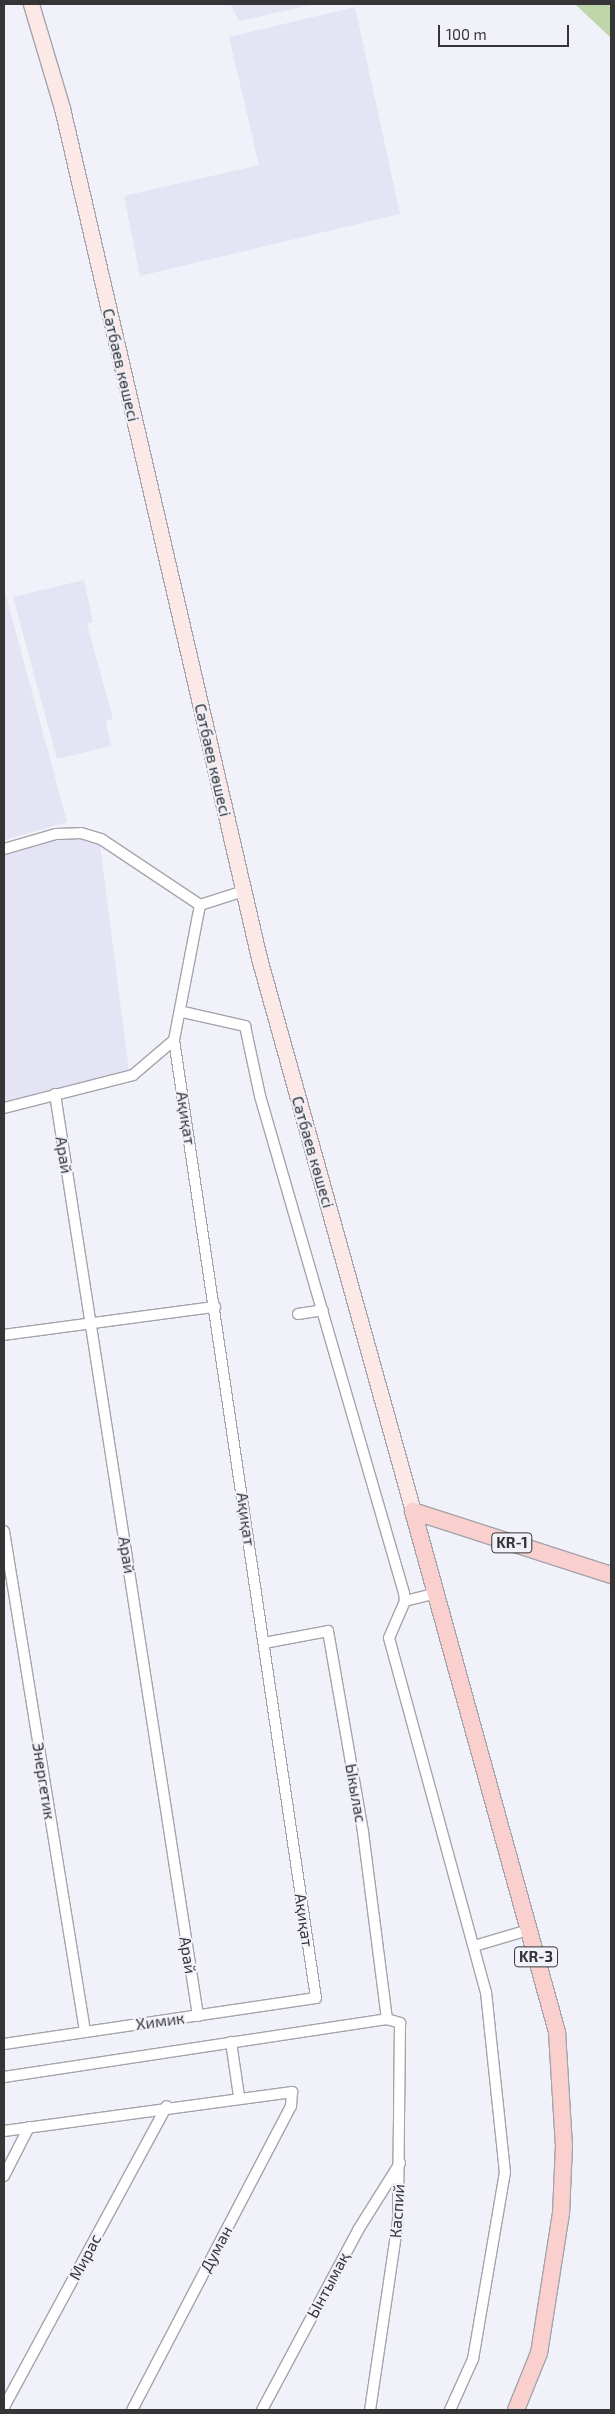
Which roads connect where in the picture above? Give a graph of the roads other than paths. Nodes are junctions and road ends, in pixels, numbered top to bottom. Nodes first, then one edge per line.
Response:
1 (31, 4) edge
2 (4, 849) edge
3 (244, 891) junction
4 (200, 905) junction
5 (183, 1012) junction
6 (174, 1040) junction
7 (55, 1094) junction
8 (4, 1108) edge
9 (216, 1307) junction
10 (323, 1310) junction
11 (298, 1314) dead end
12 (92, 1322) junction
13 (4, 1335) edge
14 (413, 1511) junction
15 (4, 1531) edge
16 (611, 1575) edge
17 (436, 1593) junction
18 (405, 1601) junction
19 (264, 1643) junction
20 (528, 1930) junction
21 (474, 1946) junction
22 (316, 1998) joint
23 (198, 2016) junction
24 (387, 2019) junction
25 (85, 2031) junction
26 (231, 2042) junction
27 (4, 2044) edge
28 (4, 2077) edge
29 (239, 2096) junction
30 (167, 2106) junction
31 (29, 2127) junction
32 (4, 2131) edge
33 (400, 2164) junction
34 (4, 2176) edge
35 (4, 2407) edge
36 (132, 2410) edge
37 (262, 2410) edge
38 (370, 2410) edge
39 (450, 2410) edge
40 (516, 2410) edge

1 - 3 main road, Сәтбаев көшесі / KR-3
2 - 4 street
3 - 4 street
3 - 14 main road, Сәтбаев көшесі / KR-3
4 - 5 street
5 - 6 street
5 - 10 street
6 - 7 street
6 - 9 street, Ақиқат
7 - 8 street
7 - 12 street, Арай
9 - 12 street
9 - 19 street, Ақиқат
10 - 11 street
10 - 18 street
12 - 13 street
12 - 23 street, Арай
14 - 16 main road, KR-1
14 - 17 main road, KR-3
15 - 25 street, Энергетик
17 - 18 street
17 - 20 main road, KR-3
18 - 21 street
19 - 22 street, Ақиқат
19 - 24 street, Ыкылас
20 - 21 street
20 - 40 main road, KR-3
21 - 39 street
22 - 23 street, Химик
23 - 25 street, Химик
24 - 26 street
24 - 33 street, Каспий
25 - 27 street, Химик
26 - 28 street
26 - 29 street
29 - 30 street
29 - 36 street, Думан
30 - 31 street
30 - 35 street, Мирас
31 - 32 street
31 - 34 street
33 - 37 street, Ынтымақ
33 - 38 street, Каспий

